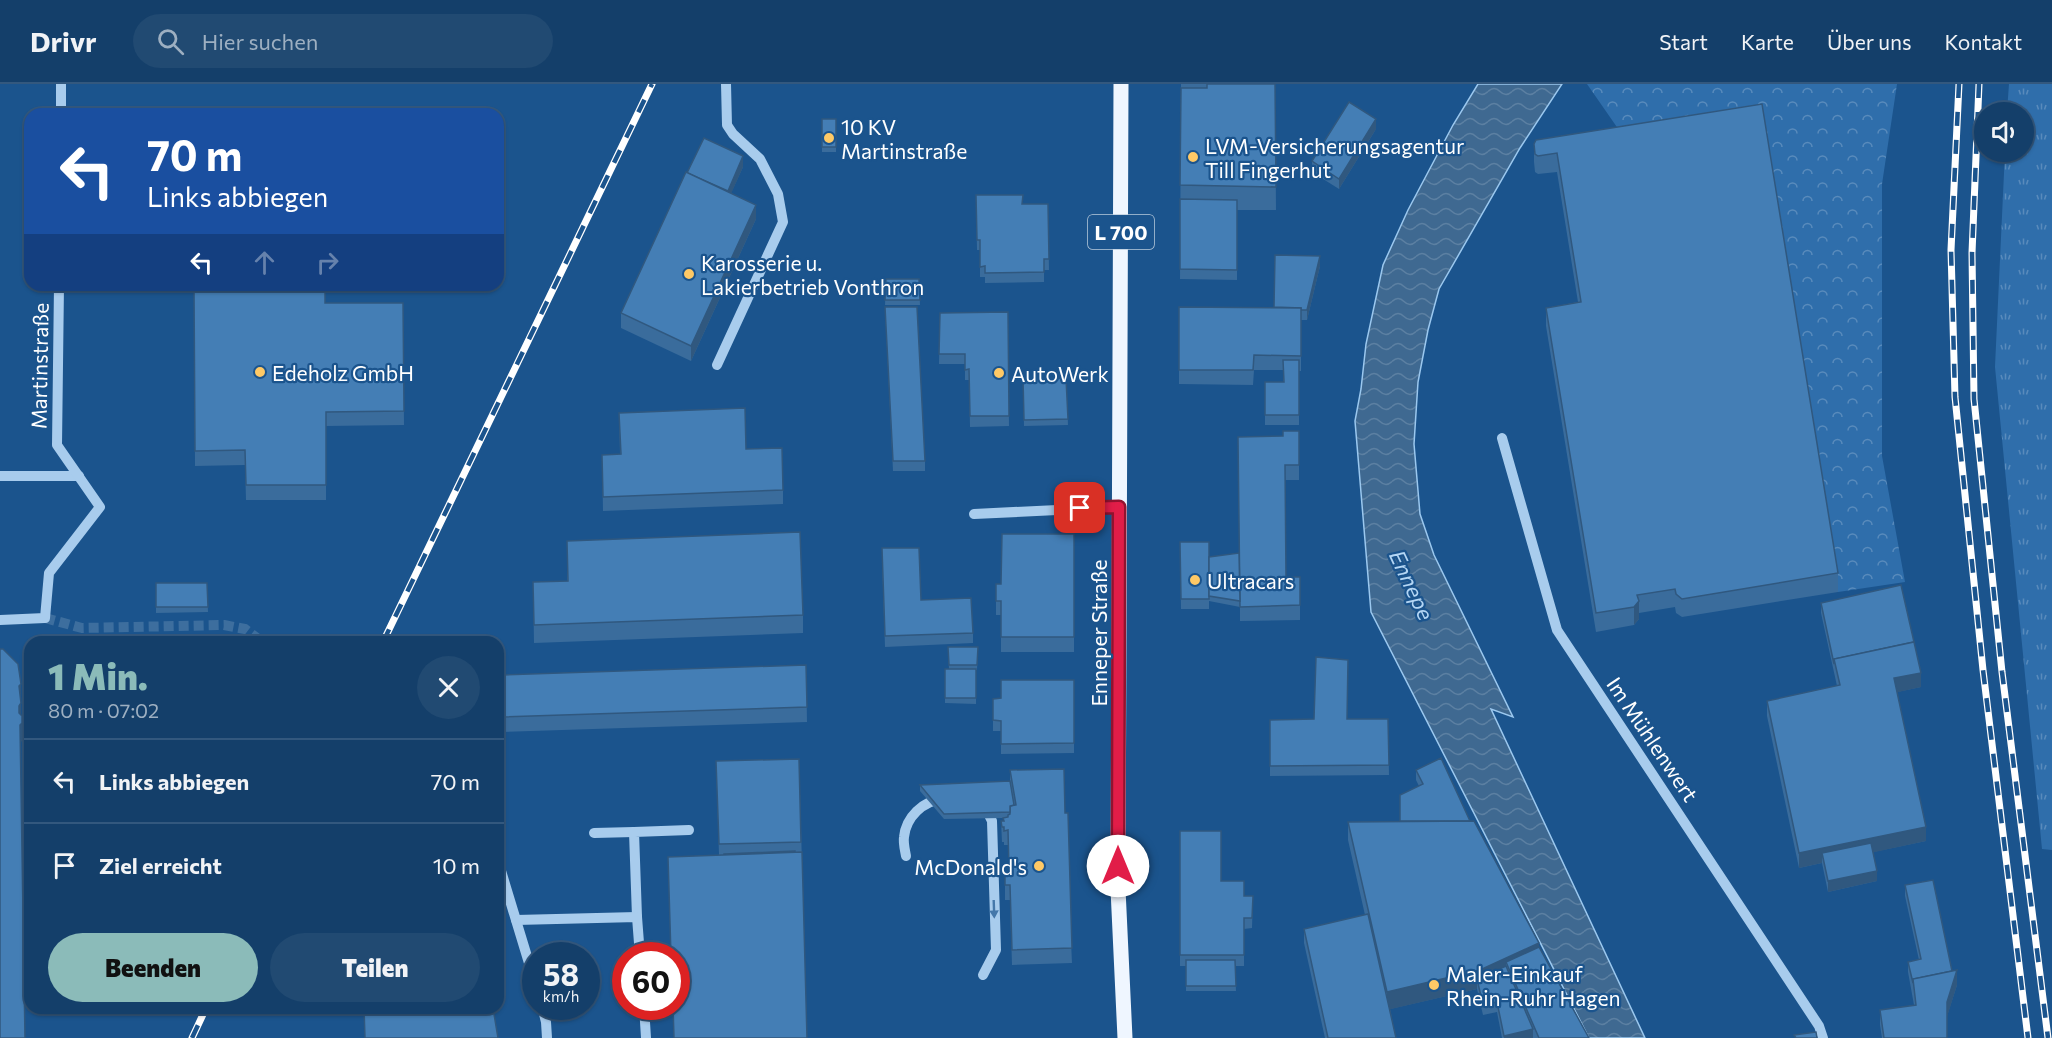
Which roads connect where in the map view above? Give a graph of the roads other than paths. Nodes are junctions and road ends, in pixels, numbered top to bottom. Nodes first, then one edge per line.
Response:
1 (61, 84) edge
2 (726, 84) edge
3 (1121, 84) edge
4 (61, 108) edge
5 (59, 291) edge
6 (717, 365) dead end
7 (1502, 438) dead end
8 (0, 476) edge
9 (79, 476) junction
10 (1119, 507) junction
11 (975, 513) dead end
12 (0, 620) edge
13 (689, 830) dead end
14 (634, 832) junction
15 (594, 833) dead end
16 (906, 856) dead end
17 (504, 881) edge
18 (637, 917) junction
19 (516, 920) junction
20 (523, 942) edge
21 (639, 942) edge
22 (983, 975) dead end
23 (546, 1020) edge
24 (645, 1020) edge
25 (547, 1038) edge
26 (646, 1038) edge
27 (1125, 1038) edge
28 (1823, 1038) edge

1 - 4 street
2 - 6 street
3 - 10 main road, Enneper Straße / L 700
5 - 9 street, Martinstraße
7 - 28 street, Im Mühlenwert
8 - 9 street
9 - 12 street, Martinstraße
10 - 11 street
10 - 27 main road, Enneper Straße / L 700
13 - 14 street
14 - 15 street
14 - 18 street
16 -> 22 street
17 - 19 street
18 - 19 street
18 - 21 street
19 - 20 street
23 - 25 street
24 - 26 street

